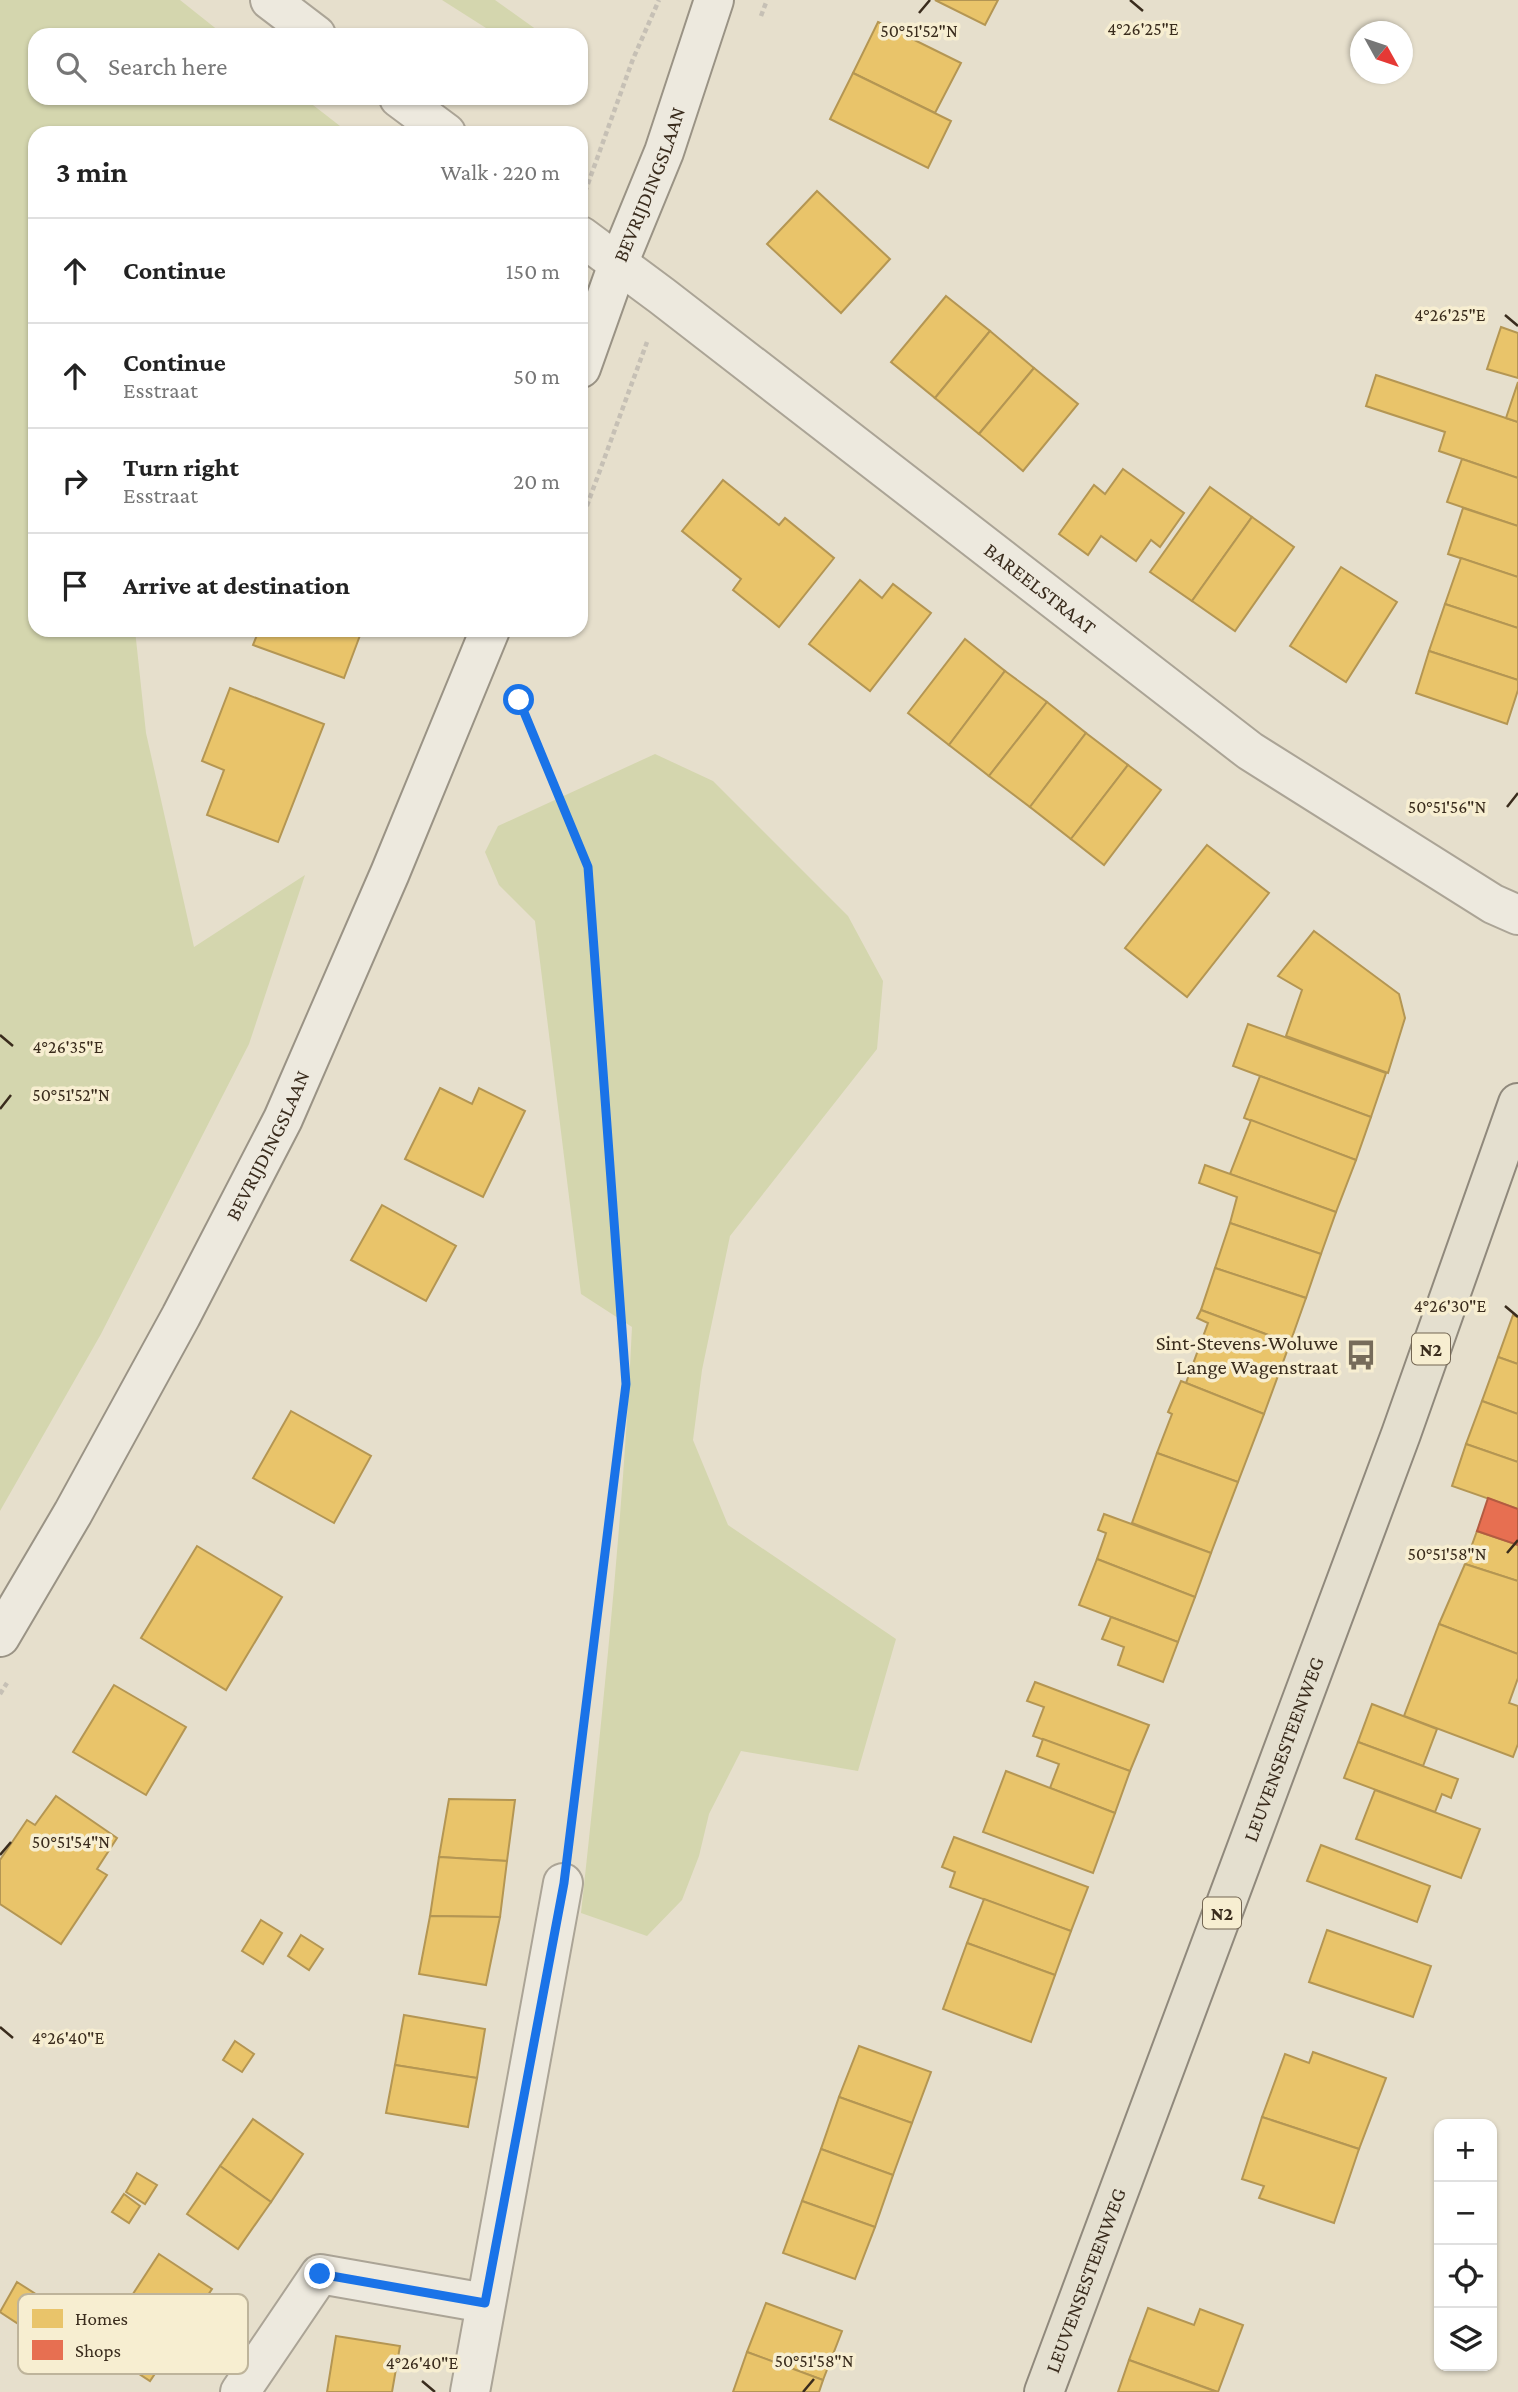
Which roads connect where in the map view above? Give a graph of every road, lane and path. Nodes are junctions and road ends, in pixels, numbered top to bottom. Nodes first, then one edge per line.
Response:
1 (270, 0) edge
2 (659, 0) edge
3 (714, 0) edge
4 (307, 28) edge
5 (409, 105) edge
6 (437, 126) edge
7 (588, 184) edge
8 (588, 241) edge
9 (618, 264) junction
10 (662, 296) junction
11 (588, 348) edge
12 (588, 503) edge
13 (487, 637) edge
14 (515, 690) dead end
15 (1518, 915) edge
16 (1518, 1103) edge
17 (0, 1637) edge
18 (564, 1883) joint
19 (485, 2303) junction
20 (240, 2392) edge
21 (470, 2392) edge
22 (1044, 2392) edge

1 - 4 street
2 - 7 path
3 - 9 street, BEVRIJDINGSLAAN
5 - 6 street
8 - 9 street, BAREELSTRAAT
9 - 10 street, BAREELSTRAAT
9 - 11 street, BEVRIJDINGSLAAN
10 - 12 path
10 - 15 street, BAREELSTRAAT
13 - 17 street, BEVRIJDINGSLAAN
14 - 18 path
16 - 22 main road, LEUVENSESTEENWEG / N2
18 - 19 street
19 - 20 street
19 - 21 street

